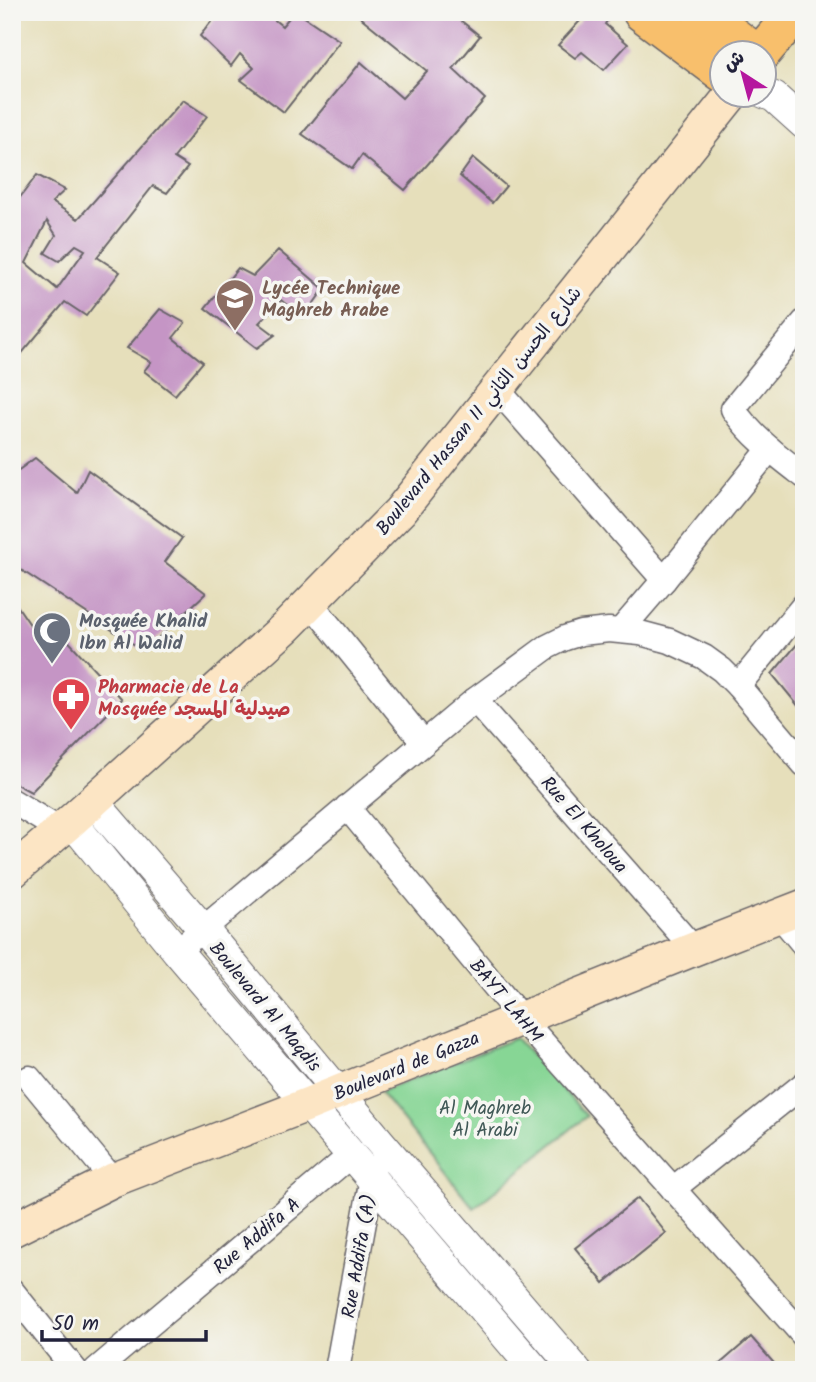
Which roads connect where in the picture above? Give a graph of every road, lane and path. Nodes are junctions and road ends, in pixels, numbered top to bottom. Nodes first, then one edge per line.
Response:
1 (642, 12) edge
2 (701, 12) edge
3 (796, 12) edge
4 (735, 38) edge
5 (774, 38) edge
6 (708, 62) edge
7 (778, 102) edge
8 (721, 108) edge
9 (804, 124) edge
10 (804, 322) edge
11 (497, 389) junction
12 (770, 449) junction
13 (804, 476) edge
14 (664, 580) junction
15 (310, 602) junction
16 (804, 605) edge
17 (621, 630) junction
18 (738, 686) junction
19 (475, 700) junction
20 (424, 743) junction
21 (804, 764) edge
22 (12, 801) edge
23 (347, 807) junction
24 (75, 818) junction
25 (12, 872) edge
26 (792, 911) edge
27 (203, 929) junction
28 (804, 945) edge
29 (694, 948) junction
30 (177, 951) junction
31 (521, 1018) junction
32 (29, 1078) dead end
33 (804, 1084) edge
34 (323, 1098) junction
35 (380, 1142) junction
36 (351, 1155) junction
37 (372, 1179) junction
38 (113, 1180) junction
39 (673, 1189) junction
40 (16, 1222) edge
41 (12, 1291) edge
42 (804, 1336) edge
43 (75, 1370) edge
44 (96, 1370) edge
45 (337, 1370) edge
46 (535, 1370) edge
47 (576, 1370) edge

1 - 6 main road
2 - 4 main road
3 - 5 main road
7 - 9 street
8 - 11 main road, Boulevard Hassan II شارع الحسن الثاني
10 - 12 street
11 - 14 street
11 - 15 main road, Boulevard Hassan II شارع الحسن الثاني
12 - 13 street
12 - 14 street
14 - 17 street
15 - 20 street
15 - 24 main road, Boulevard Hassan II شارع الحسن الثاني
16 - 18 street
17 - 18 street
17 - 19 street
18 - 21 street
19 - 20 street
19 - 29 street, Rue El Kholoua
20 - 23 street
22 - 24 street
23 - 27 street
23 - 31 street, BAYT LAHM
24 - 25 main road, Boulevard Hassan II شارع الحسن الثاني
24 - 27 street, Boulevard Al Maqdis
24 - 30 street, Boulevard Al Maqdis
26 - 28 street
26 - 29 main road, Boulevard de Gazza
27 - 30 street
27 - 34 street, Boulevard Al Maqdis
29 - 31 main road, Boulevard de Gazza
30 - 34 street, Boulevard Al Maqdis
31 - 34 main road, Boulevard de Gazza
31 - 39 street, BAYT LAHM
32 - 38 street
33 - 39 street
34 - 35 street, Boulevard Al Maqdis
34 - 36 street, Boulevard Al Maqdis
34 - 38 main road, Boulevard de Gazza
35 - 37 street, Rue Addifa (A)
35 - 47 street, Boulevard Al Maqdis
36 - 37 street, Boulevard Al Maqdis
36 - 44 street, Rue Addifa A
37 - 45 street, Rue Addifa (A)
37 - 46 street, Boulevard Al Maqdis
38 - 40 main road, Boulevard de Gazza
39 - 42 street, BAYT LAHM
41 - 43 street

